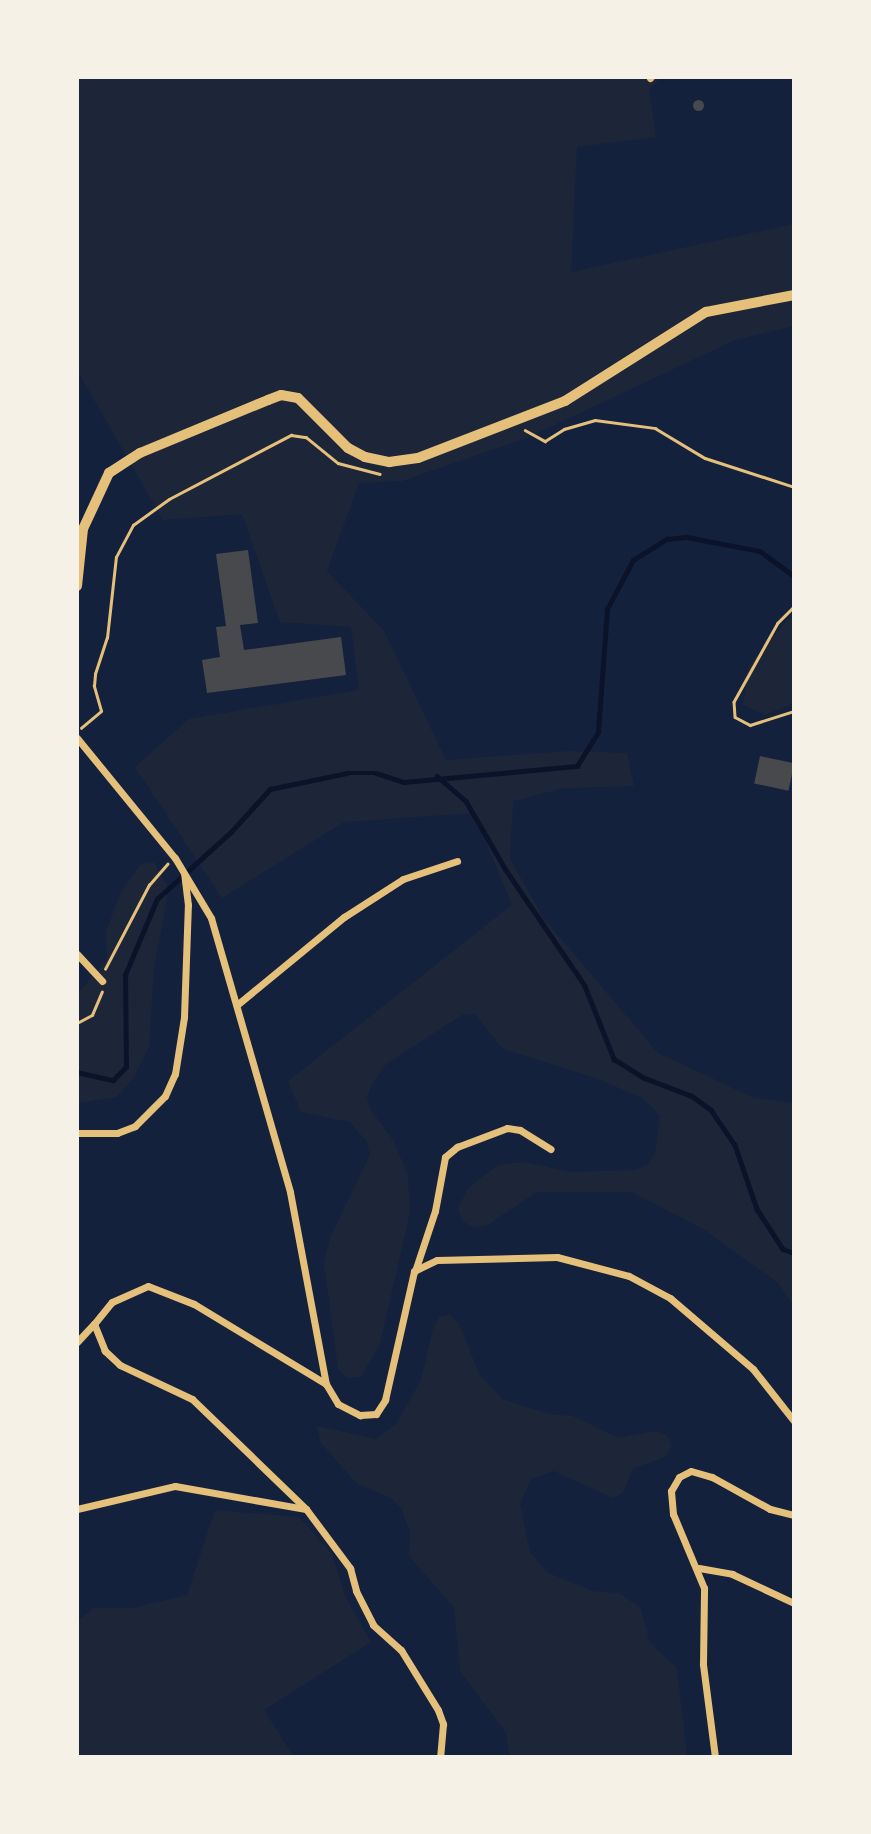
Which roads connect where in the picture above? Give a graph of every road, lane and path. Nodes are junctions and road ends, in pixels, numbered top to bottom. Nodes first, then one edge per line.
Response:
1 (794, 295) edge
2 (520, 421) junction
3 (389, 462) junction
4 (794, 487) edge
5 (77, 586) edge
6 (794, 607) edge
7 (794, 711) edge
8 (77, 731) edge
9 (77, 738) edge
10 (174, 858) junction
11 (457, 861) dead end
12 (183, 871) junction
13 (77, 954) edge
14 (102, 981) junction
15 (238, 1004) junction
16 (77, 1023) edge
17 (77, 1133) edge
18 (551, 1149) dead end
19 (414, 1271) junction
20 (94, 1324) junction
21 (77, 1342) edge
22 (326, 1384) junction
23 (794, 1421) edge
24 (77, 1509) edge
25 (306, 1509) junction
26 (794, 1515) edge
27 (699, 1568) junction
28 (794, 1603) edge
29 (440, 1757) edge
30 (715, 1757) edge

1 - 2 street
2 - 3 street
2 - 4 path
3 - 5 street
3 - 8 path
6 - 7 path
9 - 10 street
10 - 12 street
10 - 14 path
11 - 15 street
12 - 15 street
12 - 17 street
13 - 14 street
14 - 16 path
15 - 22 street
18 - 19 street
19 - 22 street
19 - 23 street
20 - 21 street
20 - 22 street
20 - 25 street
24 - 25 street
25 - 29 street
26 - 27 street
27 - 28 street
27 - 30 street

